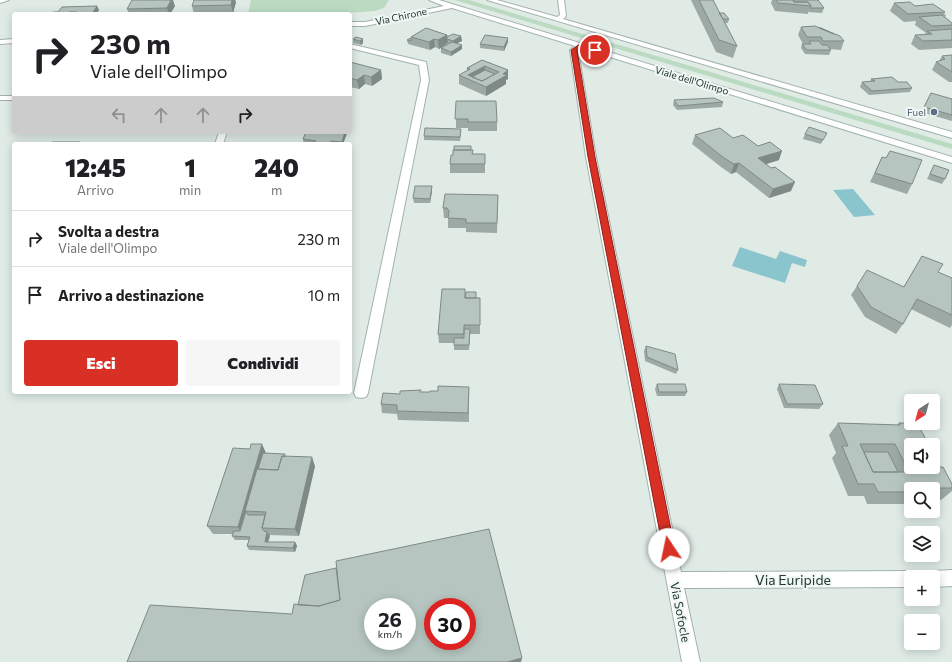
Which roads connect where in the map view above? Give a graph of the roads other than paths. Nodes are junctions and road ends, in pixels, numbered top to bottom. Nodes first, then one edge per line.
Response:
1 (6, 0) edge
2 (432, 0) edge
3 (490, 0) edge
4 (561, 0) edge
5 (0, 1) edge
6 (452, 6) junction
7 (558, 20) junction
8 (352, 24) edge
9 (12, 41) edge
10 (0, 42) edge
11 (352, 46) edge
12 (580, 46) junction
13 (0, 98) edge
14 (12, 98) edge
15 (952, 135) edge
16 (952, 160) edge
17 (361, 393) dead end
18 (952, 578) edge
19 (904, 579) edge
20 (940, 579) edge
21 (675, 580) junction
22 (691, 662) edge

1 - 5 street
2 - 6 street, Viale dell'Olimpo
3 - 7 street, Viale dell'Olimpo
4 - 7 street
6 - 8 street, Via Chirone
6 - 12 street, Viale dell'Olimpo
7 - 15 street, Viale dell'Olimpo
9 - 10 street
11 - 17 street
12 - 16 street, Viale dell'Olimpo
12 - 21 street, Via Sofocle
13 - 14 street
18 - 20 street
19 - 21 street, Via Euripide
21 - 22 street, Via Sofocle

